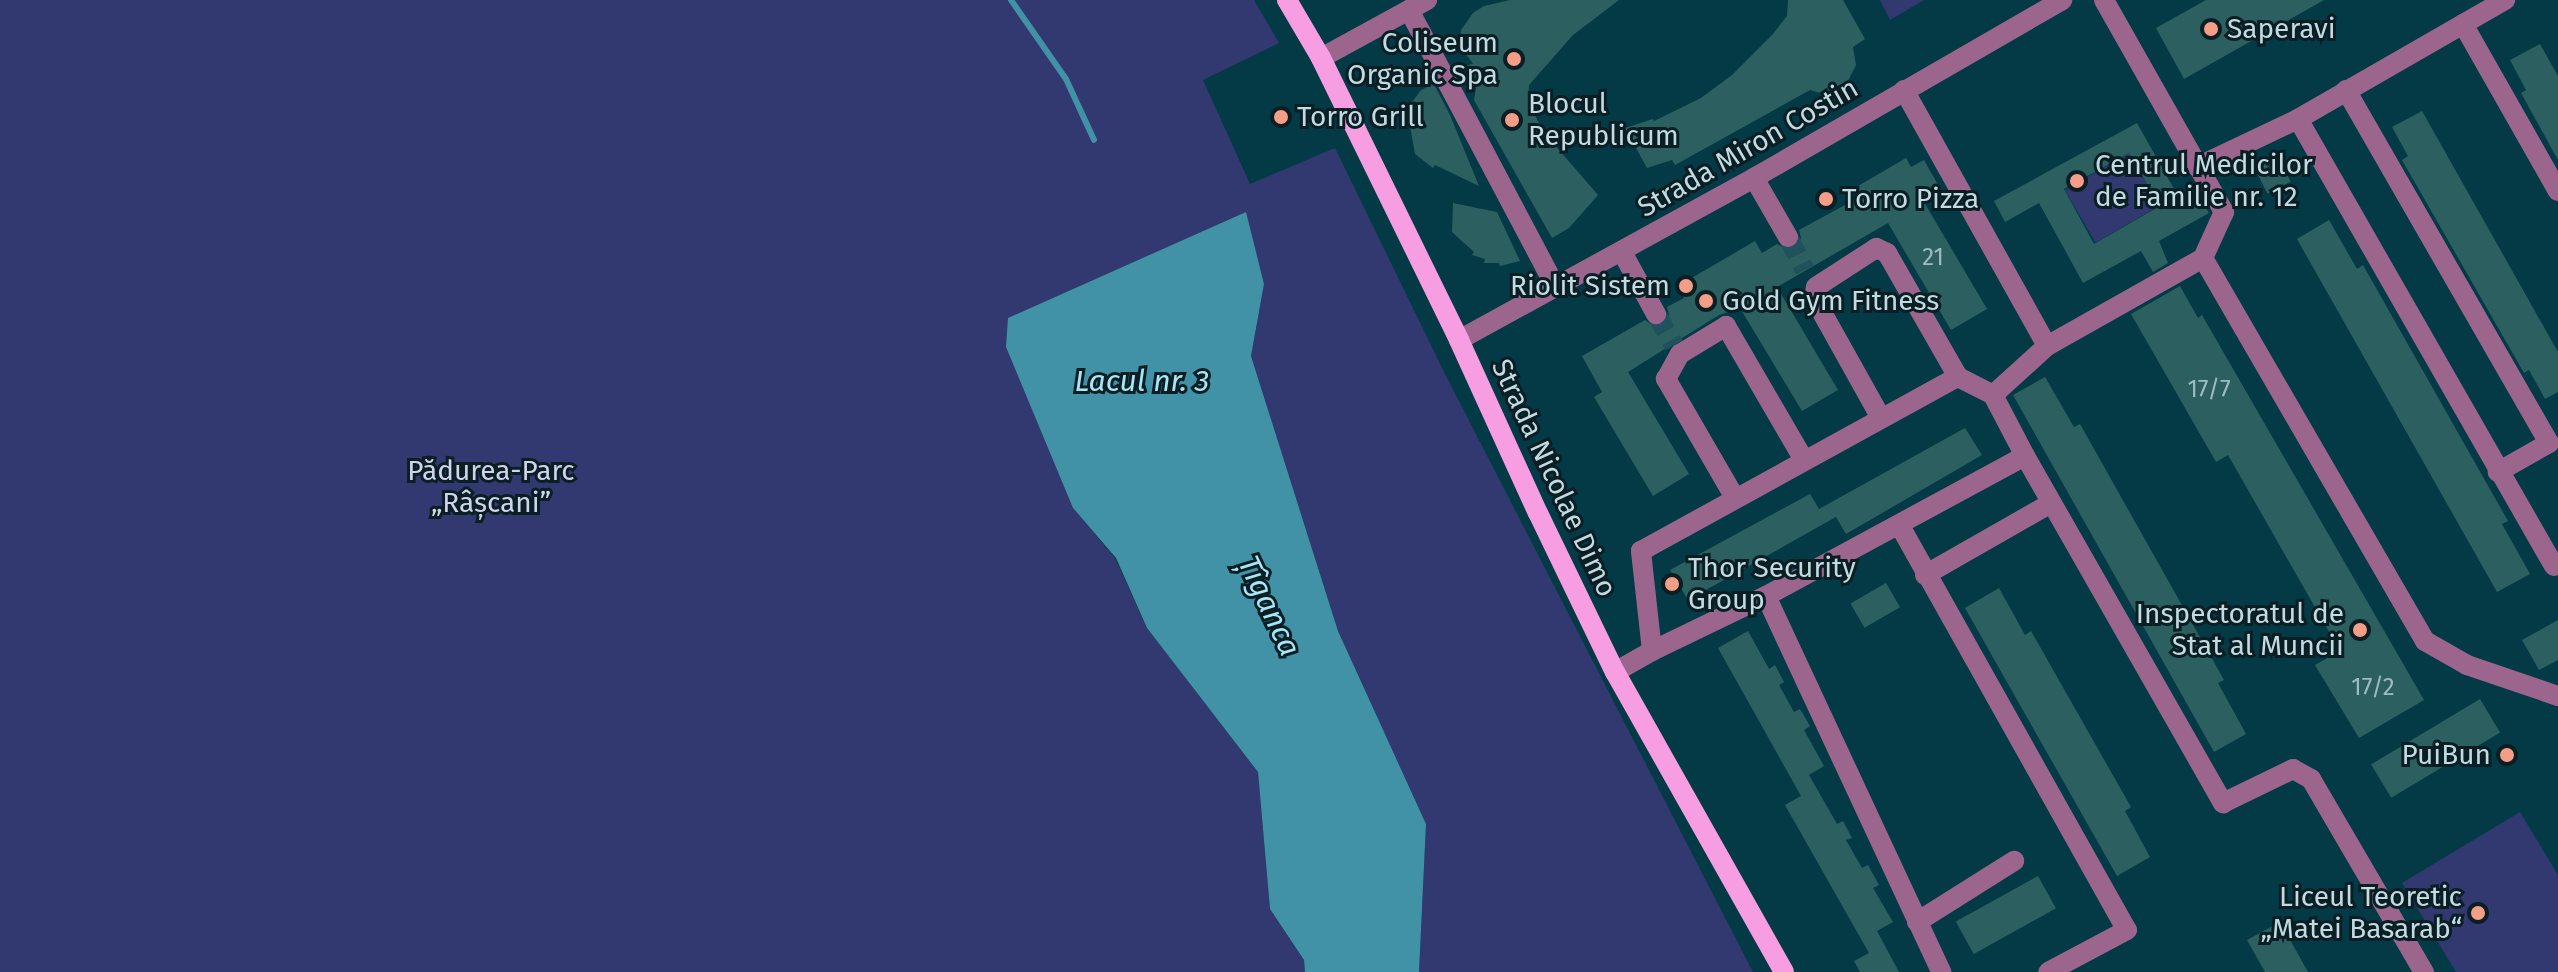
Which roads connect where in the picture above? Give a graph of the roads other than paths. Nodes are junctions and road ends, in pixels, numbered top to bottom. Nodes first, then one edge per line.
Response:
1 (1287, 0) edge
2 (2062, 0) edge
3 (2104, 0) edge
4 (2505, 0) edge
5 (1418, 5) edge
6 (2463, 24) junction
7 (1321, 58) junction
8 (1904, 90) junction
9 (2346, 90) junction
10 (2298, 119) junction
11 (2197, 167) junction
12 (1754, 178) junction
13 (2558, 191) edge
14 (1788, 237) tunnel mouth
15 (1622, 252) junction
16 (2203, 258) junction
17 (1556, 288) junction
18 (1656, 314) tunnel mouth
19 (1459, 340) junction
20 (2047, 346) junction
21 (1958, 377) junction
22 (1993, 395) junction
23 (1881, 418) junction
24 (2554, 438) edge
25 (2025, 456) junction
26 (1804, 460) junction
27 (2498, 472) junction
28 (1735, 498) junction
29 (2051, 503) junction
30 (1900, 526) junction
31 (2554, 566) dead end
32 (1925, 575) junction
33 (1766, 596) junction
34 (1652, 651) junction
35 (1615, 672) junction
36 (2558, 696) edge
37 (2014, 861) dead end
38 (1917, 922) junction
39 (1784, 972) edge
40 (1941, 972) edge
41 (2048, 972) edge
42 (2424, 972) edge

1 - 7 main road, Strada Nicolae Dimo
2 - 8 street, Strada Miron Costin
3 - 11 street
4 - 6 street
5 - 7 street
5 - 17 street
6 - 9 street
6 - 13 street
7 - 19 main road, Strada Nicolae Dimo
8 - 12 street, Strada Miron Costin
8 - 20 street
9 - 10 street
9 - 24 street
10 - 11 street
10 - 27 street
11 - 16 street
12 - 14 street
12 - 15 street, Strada Miron Costin
15 - 17 street, Strada Miron Costin
15 - 18 street
16 - 20 street
16 - 36 street
17 - 19 street, Strada Miron Costin
19 - 35 main road, Strada Nicolae Dimo
20 - 22 street
21 - 22 street
21 - 23 street
21 - 23 street
22 - 25 street
23 - 26 street
24 - 27 street
25 - 29 street
25 - 30 street
26 - 28 street
26 - 28 street
27 - 31 street
28 - 34 street
29 - 32 street
29 - 42 street
30 - 32 street
30 - 33 street
32 - 41 street
33 - 34 street
33 - 38 street
34 - 35 street
35 - 39 main road, Strada Nicolae Dimo
37 - 38 street
38 - 40 street

